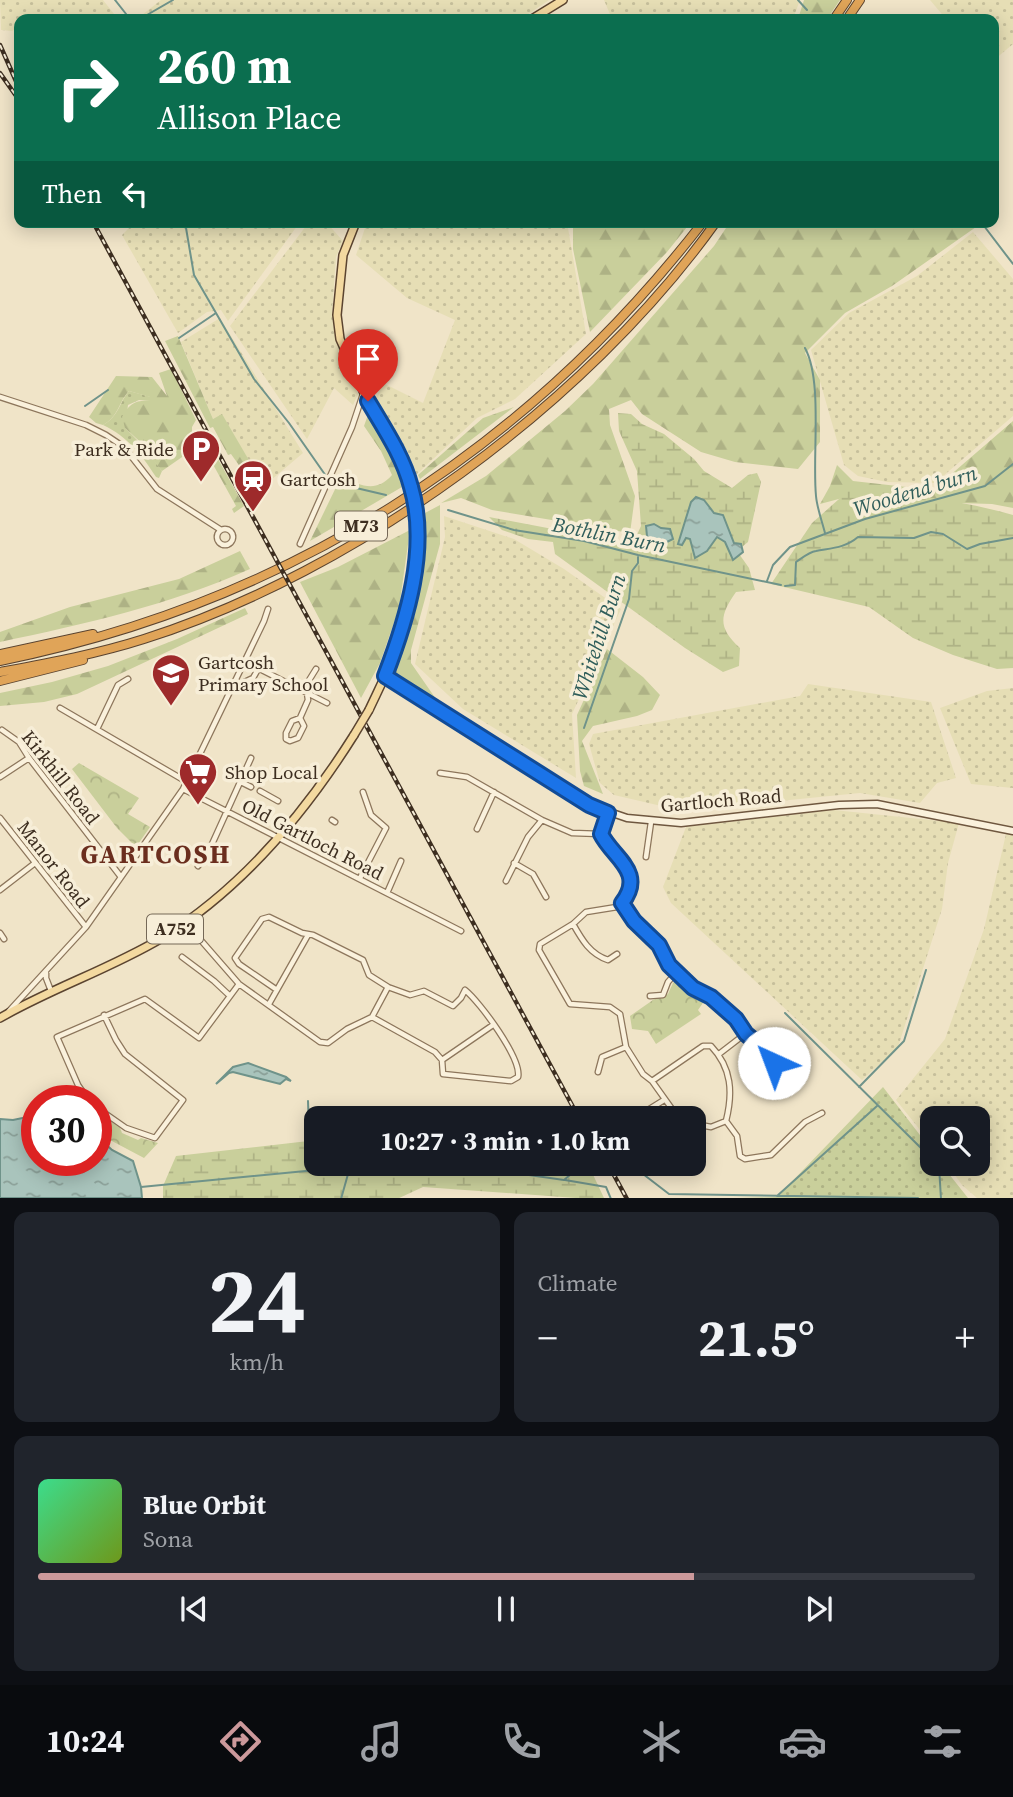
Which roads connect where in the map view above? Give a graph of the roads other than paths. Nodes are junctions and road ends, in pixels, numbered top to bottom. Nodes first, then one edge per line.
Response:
1 (564, 0) edge
2 (540, 14) edge
3 (354, 228) edge
4 (698, 228) edge
5 (711, 228) edge
6 (364, 393) junction
7 (0, 397) edge
8 (221, 530) dead end
9 (300, 544) dead end
10 (268, 609) dead end
11 (169, 615) junction
12 (145, 639) junction
13 (0, 654) edge
14 (0, 661) edge
15 (244, 661) junction
16 (255, 666) junction
17 (316, 668) dead end
18 (0, 672) edge
19 (385, 676) junction
20 (128, 679) dead end
21 (0, 681) edge
22 (231, 688) junction
23 (305, 691) junction
24 (327, 703) dead end
25 (60, 708) dead end
26 (300, 718) junction
27 (2, 730) dead end
28 (97, 730) junction
29 (29, 758) junction
30 (251, 758) dead end
31 (440, 773) dead end
32 (0, 776) edge
33 (187, 782) junction
34 (241, 782) junction
35 (251, 787) dead end
36 (183, 789) junction
37 (260, 791) dead end
38 (363, 792) dead end
39 (494, 792) junction
40 (278, 801) dead end
41 (227, 810) junction
42 (608, 813) junction
43 (0, 818) edge
44 (542, 820) junction
45 (651, 822) junction
46 (477, 829) dead end
47 (1013, 831) edge
48 (601, 834) junction
49 (278, 836) junction
50 (208, 853) junction
51 (646, 858) dead end
52 (216, 860) dead end
53 (401, 861) dead end
54 (35, 863) junction
55 (513, 863) junction
56 (198, 866) dead end
57 (121, 877) junction
58 (360, 878) junction
59 (506, 881) dead end
60 (0, 890) edge
61 (387, 893) junction
62 (545, 897) dead end
63 (622, 903) junction
64 (185, 922) junction
65 (573, 924) junction
66 (86, 927) junction
67 (461, 931) dead end
68 (0, 933) edge
69 (308, 935) junction
70 (4, 939) dead end
71 (617, 954) dead end
72 (181, 957) dead end
73 (46, 972) junction
74 (676, 973) junction
75 (239, 984) junction
76 (388, 988) junction
77 (277, 990) junction
78 (51, 992) junction
79 (230, 996) junction
80 (650, 996) dead end
81 (269, 1004) junction
82 (103, 1015) junction
83 (3, 1017) edge
84 (372, 1017) junction
85 (493, 1025) junction
86 (746, 1034) junction
87 (626, 1047) junction
88 (719, 1054) junction
89 (442, 1060) junction
90 (774, 1063) dead end
91 (598, 1072) dead end
92 (652, 1081) junction
93 (78, 1085) edge
94 (665, 1100) junction
95 (655, 1106) edge
96 (670, 1106) edge
97 (822, 1113) dead end
98 (112, 1118) edge
99 (726, 1121) junction
100 (706, 1126) edge

1 - 2 main road
3 - 6 main road, A752
4 - 11 highway, M73
5 - 12 highway, M73
6 - 9 street
6 - 19 main road, A752, bridge
7 - 8 street
10 - 15 street
11 - 13 highway
11 - 14 highway, M73
12 - 18 highway, M73
12 - 21 highway
15 - 16 street
15 - 22 street
16 - 22 street
16 - 23 street
17 - 23 street
19 - 42 main road, Gartloch Road
19 - 49 main road, A752, bridge
20 - 28 street
22 - 33 street
23 - 24 street
23 - 26 street
25 - 28 street
26 - 26 street
27 - 29 street, Kirkhill Road
28 - 33 street
29 - 32 street
29 - 57 street, Kirkhill Road
30 - 34 street
31 - 39 street
33 - 36 street
34 - 35 street
34 - 41 street
36 - 41 street, Old Gartloch Road
36 - 57 street
37 - 40 street
38 - 58 street
39 - 44 street
39 - 46 street
41 - 49 street, Old Gartloch Road
41 - 50 street, Old Gartloch Road
42 - 45 main road, Gartloch Road
42 - 48 street
43 - 54 street, Manor Road
44 - 48 street
44 - 55 street
45 - 47 main road, Gartloch Road
45 - 51 street
48 - 63 street
49 - 58 street, Old Gartloch Road
49 - 64 main road, A752
50 - 52 street
50 - 56 street, Old Gartloch Road
53 - 61 street, Old Gartloch Road
54 - 60 street
54 - 66 street, Manor Road
55 - 59 street
55 - 62 street
57 - 66 street
58 - 61 street, Old Gartloch Road
61 - 67 street, Old Gartloch Road
63 - 65 street
63 - 74 street
64 - 75 street
64 - 78 main road, A752
65 - 71 street
65 - 87 street
66 - 73 street
68 - 70 street
69 - 76 street
69 - 77 street
69 - 77 street
72 - 79 street
73 - 78 street
73 - 83 street
74 - 80 street
74 - 86 street
75 - 79 street
75 - 81 street
76 - 84 street
76 - 85 street
77 - 81 street
78 - 83 main road, A752
79 - 82 street
81 - 84 street
82 - 93 street
82 - 98 street
84 - 89 street
85 - 89 street
85 - 89 street
86 - 88 street
86 - 90 street
87 - 91 street
87 - 92 street
88 - 92 street
88 - 99 street
92 - 94 street
94 - 95 street
94 - 96 street
97 - 99 street
99 - 100 street

